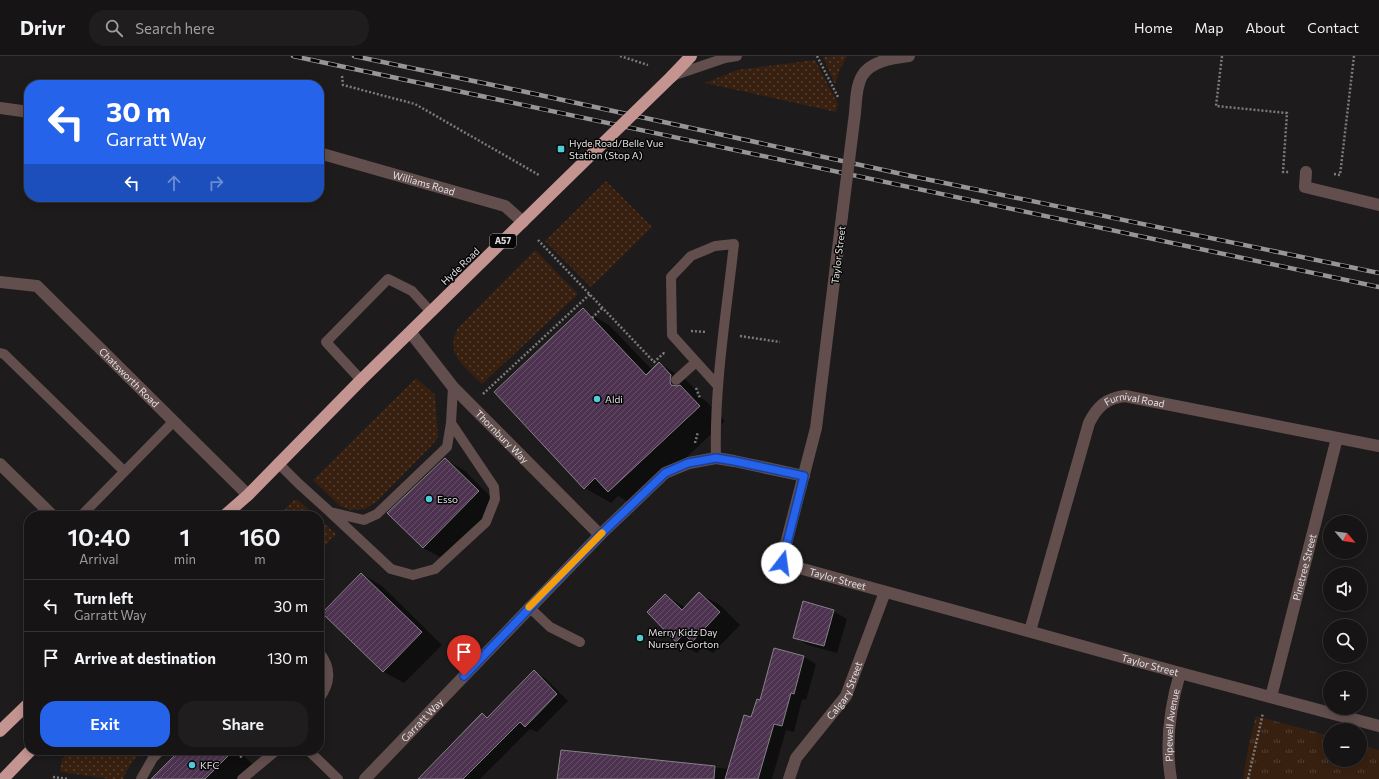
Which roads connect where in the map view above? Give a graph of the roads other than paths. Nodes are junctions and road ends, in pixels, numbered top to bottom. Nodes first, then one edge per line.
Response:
1 (691, 56) edge
2 (737, 56) edge
3 (909, 56) edge
4 (672, 76) junction
5 (0, 108) edge
6 (24, 111) edge
7 (324, 154) edge
8 (1306, 172) road end
9 (1379, 205) edge
10 (523, 222) junction
11 (0, 282) edge
12 (431, 312) junction
13 (410, 333) junction
14 (0, 353) edge
15 (696, 362) junction
16 (361, 380) junction
17 (676, 380) dead end
18 (718, 386) junction
19 (454, 387) junction
20 (173, 422) junction
21 (452, 423) junction
22 (1337, 438) junction
23 (1379, 446) edge
24 (716, 458) junction
25 (278, 463) junction
26 (0, 464) edge
27 (124, 471) junction
28 (804, 476) junction
29 (248, 495) junction
30 (48, 511) edge
31 (86, 511) edge
32 (230, 511) edge
33 (235, 511) edge
34 (330, 512) junction
35 (600, 535) junction
36 (885, 592) junction
37 (530, 607) junction
38 (1030, 631) junction
39 (580, 642) dead end
40 (324, 661) edge
41 (1180, 673) junction
42 (324, 691) edge
43 (1269, 696) junction
44 (24, 708) edge
45 (1379, 726) edge
46 (0, 731) edge
47 (26, 755) edge
48 (156, 755) edge
49 (271, 755) edge
50 (313, 755) edge
51 (3, 779) edge
52 (141, 779) edge
53 (242, 779) edge
54 (338, 779) edge
55 (364, 779) edge
56 (789, 779) edge
57 (1172, 779) edge

1 - 4 highway, Hyde Road / A57
2 - 4 lane
3 - 28 street, Taylor Street, bridge
4 - 10 highway, Hyde Road / A57, bridge
5 - 6 street
7 - 10 street, Williams Road
8 - 9 street
10 - 12 highway, Hyde Road / A57
11 - 20 street, Chatsworth Road
12 - 13 highway, Hyde Road / A57
12 - 16 lane
13 - 16 highway, Hyde Road / A57
13 - 19 street, Thornbury Way
14 - 27 lane
15 - 17 lane
15 - 18 lane
15 - 18 lane
16 - 25 highway, Hyde Road / A57
18 - 24 lane
19 - 21 lane
19 - 35 street, Thornbury Way
20 - 27 lane
20 - 29 street, Chatsworth Road
21 - 34 lane
21 - 34 lane
22 - 23 street, Furnival Road
22 - 38 street, Furnival Road
22 - 43 street, Pinetree Street
24 - 28 street, Garratt Way
24 - 35 street, Garratt Way
25 - 29 highway, Hyde Road / A57
25 - 34 lane
26 - 30 street
27 - 31 lane
28 - 36 street, Taylor Street
29 - 32 highway, Hyde Road / A57
29 - 33 highway, Hyde Road / A57
35 - 37 street, Garratt Way
36 - 38 street, Taylor Street
36 - 56 street, Calgary Street
37 - 39 lane
37 - 55 street, Garratt Way
38 - 41 street, Taylor Street
40 - 42 lane
41 - 43 street, Taylor Street
41 - 57 street, Pipewell Avenue
43 - 45 street, Taylor Street
44 - 46 highway
47 - 51 highway
48 - 52 lane
49 - 53 lane
50 - 54 lane

